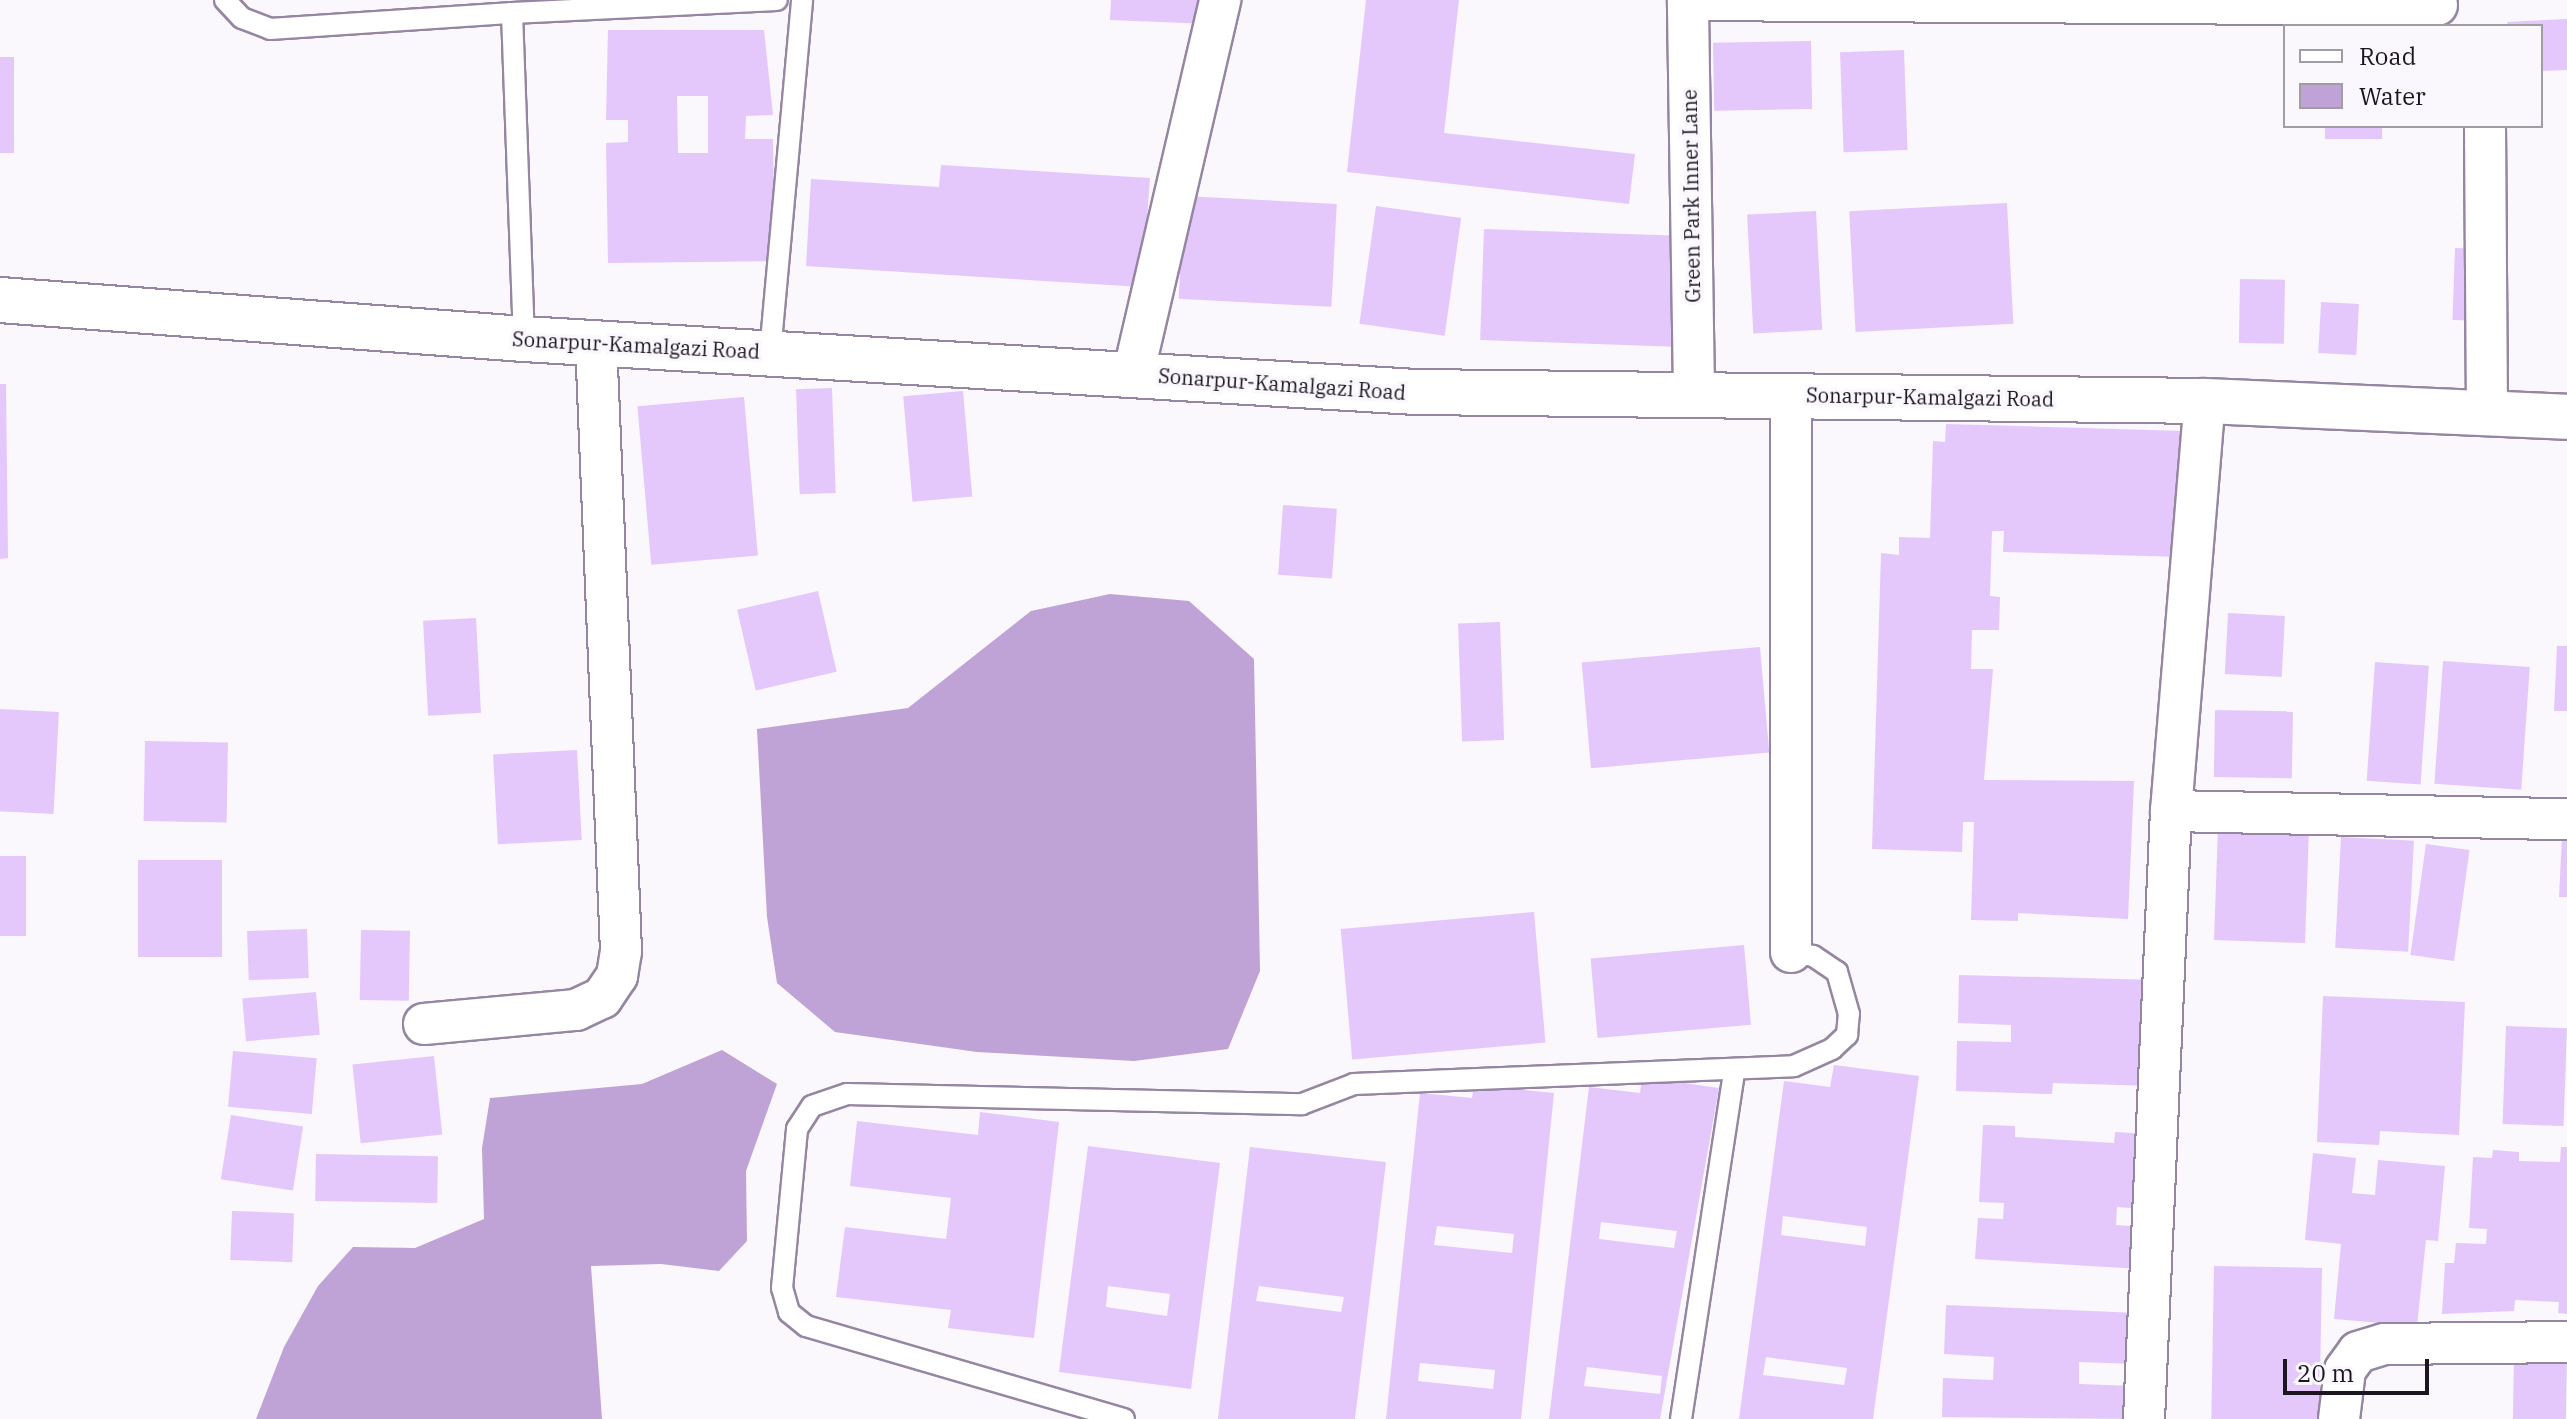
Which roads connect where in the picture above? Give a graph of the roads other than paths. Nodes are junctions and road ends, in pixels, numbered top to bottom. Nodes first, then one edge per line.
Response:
1 (225, 0) edge
2 (777, 0) edge
3 (802, 0) edge
4 (1220, 0) edge
5 (1688, 0) edge
6 (2437, 5) dead end
7 (512, 13) junction
8 (2485, 128) edge
9 (0, 300) edge
10 (524, 339) junction
11 (596, 343) junction
12 (770, 353) junction
13 (1133, 375) junction
14 (1694, 391) junction
15 (1791, 395) junction
16 (2205, 401) junction
17 (2487, 414) junction
18 (2567, 417) edge
19 (2171, 811) junction
20 (2567, 819) edge
21 (1791, 952) joint
22 (424, 1024) dead end
23 (1734, 1071) junction
24 (2567, 1342) edge
25 (1124, 1419) edge
26 (1681, 1419) edge
27 (2144, 1419) edge
28 (2339, 1419) edge

1 - 7 lane
2 - 7 lane
3 - 12 lane
4 - 13 street
5 - 6 street
5 - 14 street, Green Park Inner Lane
7 - 10 lane
8 - 17 street
9 - 10 main road, Sonarpur-Kamalgazi Road
10 - 11 main road, Sonarpur-Kamalgazi Road
11 - 12 main road, Sonarpur-Kamalgazi Road
11 - 22 street
12 - 13 main road, Sonarpur-Kamalgazi Road
13 - 14 main road, Sonarpur-Kamalgazi Road
14 - 15 main road, Sonarpur-Kamalgazi Road
15 - 16 main road, Sonarpur-Kamalgazi Road
15 - 21 street
16 - 17 main road, Sonarpur-Kamalgazi Road
16 - 19 street
17 - 18 main road, Sonarpur-Kamalgazi Road
19 - 20 street
19 - 27 street
21 - 23 lane
23 - 25 lane
23 - 26 lane
24 - 28 street

